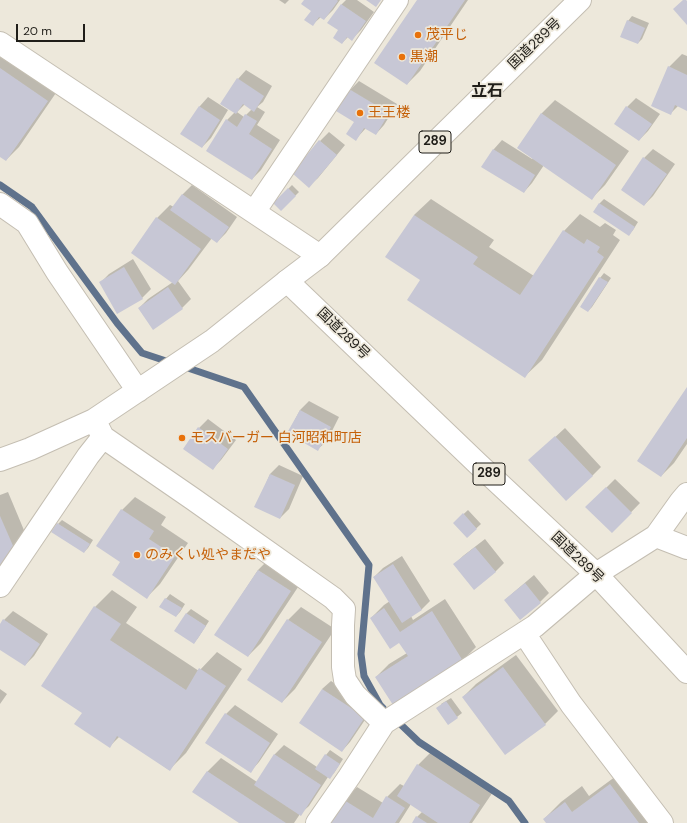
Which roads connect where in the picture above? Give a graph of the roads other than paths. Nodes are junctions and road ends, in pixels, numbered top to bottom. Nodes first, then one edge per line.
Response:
1 (397, 0) edge
2 (580, 0) edge
3 (0, 43) edge
4 (0, 204) edge
5 (254, 212) junction
6 (320, 256) junction
7 (287, 281) junction
8 (138, 391) junction
9 (99, 428) junction
10 (0, 460) edge
11 (687, 494) edge
12 (656, 536) junction
13 (687, 548) edge
14 (596, 574) junction
15 (0, 586) edge
16 (524, 633) junction
17 (687, 672) edge
18 (384, 723) junction
19 (317, 823) edge
20 (662, 823) edge

1 - 5 main road
2 - 6 main road, 国道289号 / 289
3 - 5 main road
4 - 8 main road
5 - 6 main road
6 - 7 main road, 国道289号 / 289
7 - 8 main road
7 - 14 main road, 国道289号 / 289
8 - 9 main road
9 - 10 main road
9 - 15 main road
9 - 18 main road
11 - 12 main road
12 - 13 main road
12 - 14 main road
14 - 16 main road
14 - 17 main road, 国道289号 / 289
16 - 18 main road
16 - 20 main road
18 - 19 main road

